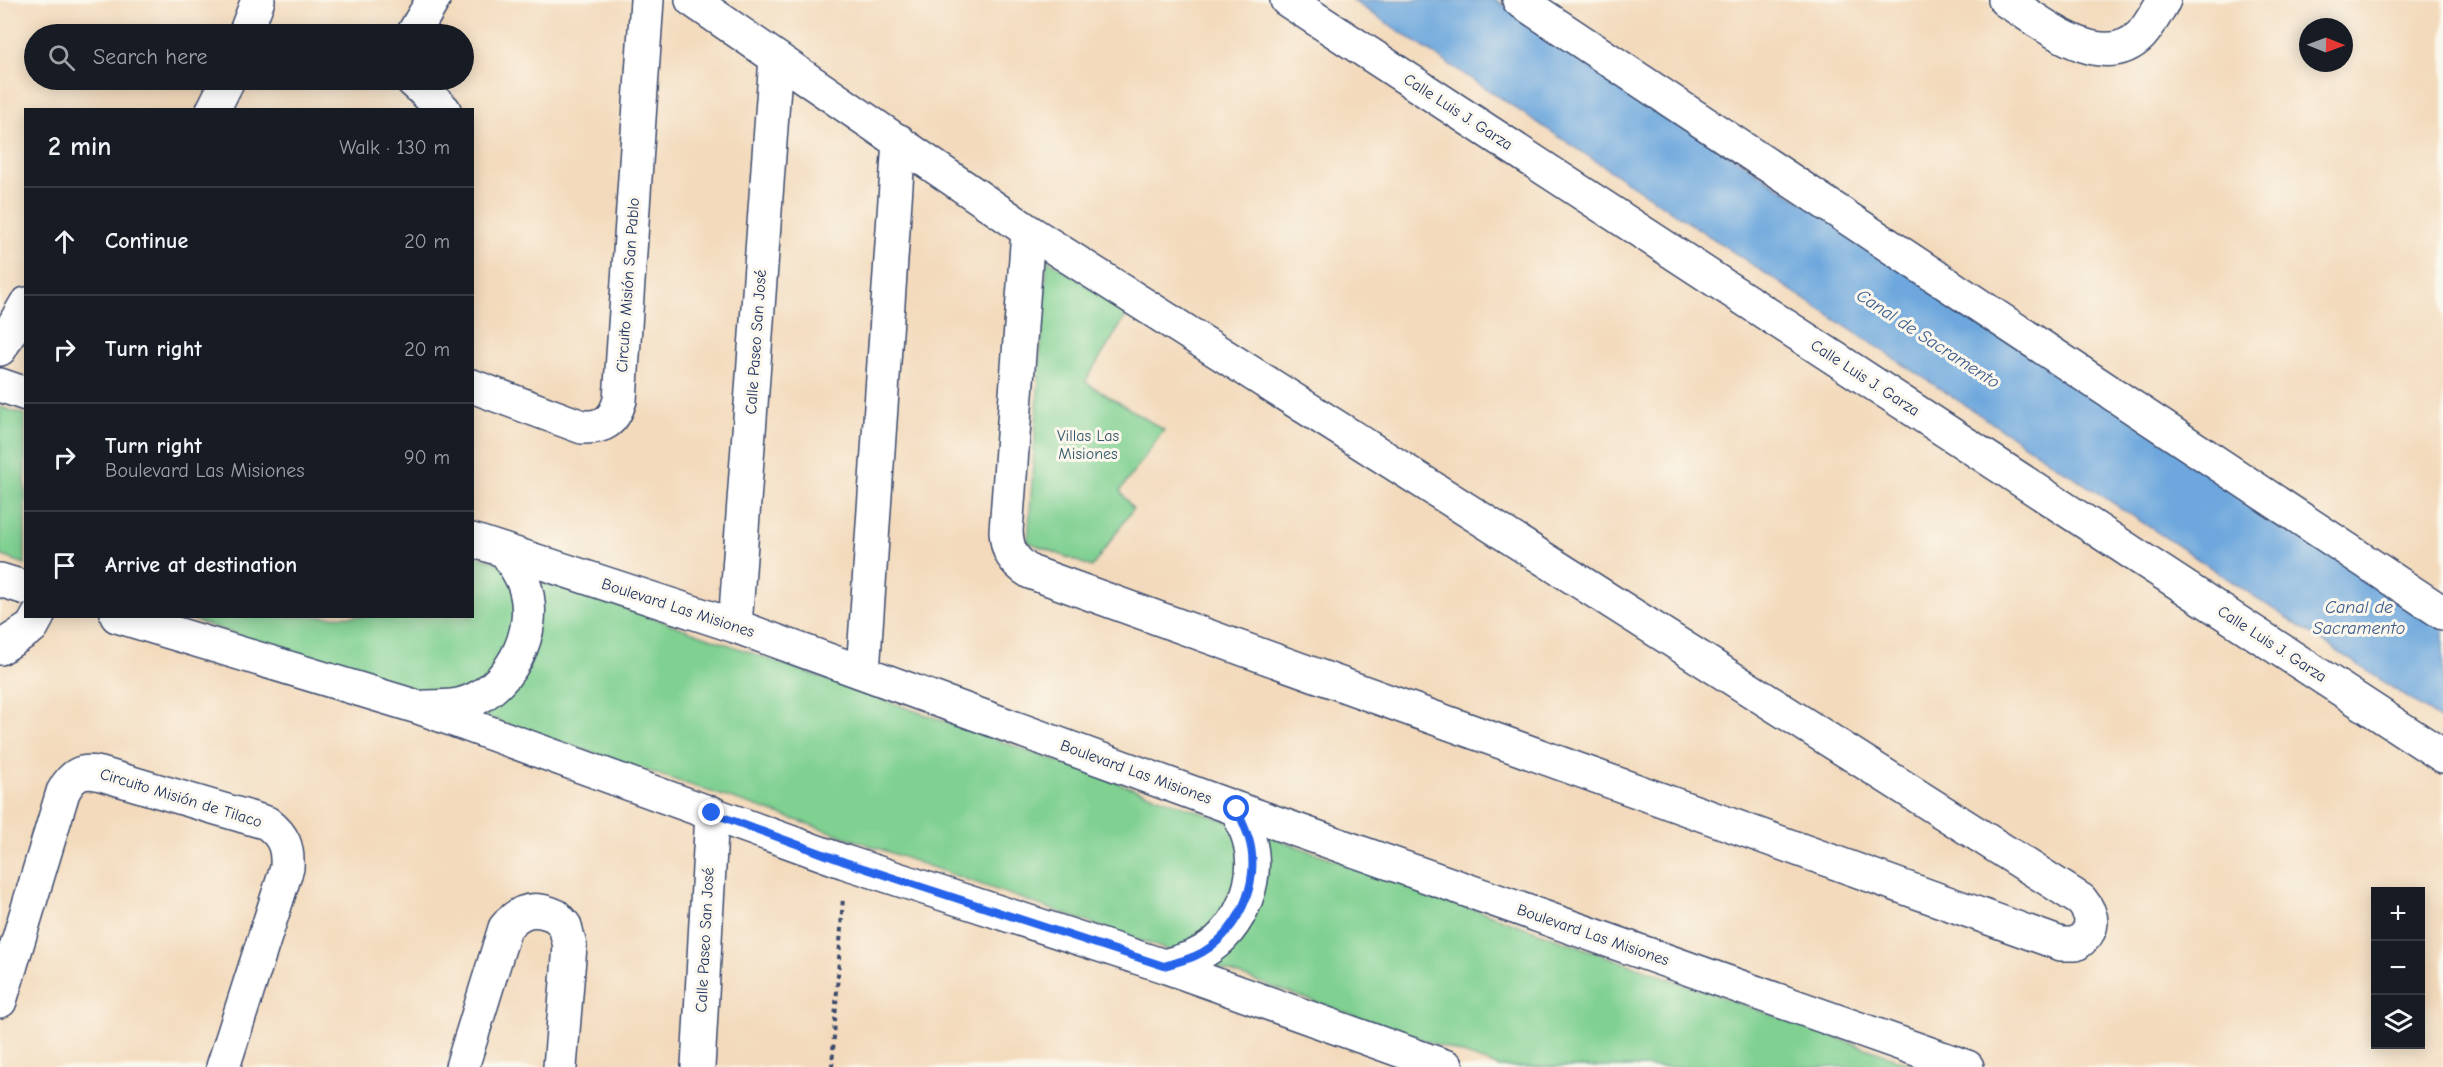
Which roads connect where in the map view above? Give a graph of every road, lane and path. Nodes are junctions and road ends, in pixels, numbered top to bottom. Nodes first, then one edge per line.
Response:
1 (258, 0) edge
2 (433, 0) edge
3 (647, 0) edge
4 (692, 0) edge
5 (1287, 0) edge
6 (1519, 0) edge
7 (2005, 0) edge
8 (2164, 0) edge
9 (249, 24) edge
10 (418, 24) edge
11 (776, 58) junction
12 (223, 90) edge
13 (423, 90) edge
14 (214, 108) edge
15 (442, 108) edge
16 (898, 141) junction
17 (1028, 231) junction
18 (24, 307) edge
19 (0, 349) edge
20 (0, 385) edge
21 (474, 387) edge
22 (24, 393) edge
23 (474, 541) edge
24 (506, 551) junction
25 (0, 580) edge
26 (24, 587) edge
27 (2443, 613) edge
28 (37, 618) edge
29 (124, 618) edge
30 (735, 626) junction
31 (0, 648) edge
32 (863, 672) junction
33 (422, 708) junction
34 (2443, 756) edge
35 (1237, 809) junction
36 (712, 813) junction
37 (845, 862) junction
38 (1164, 966) junction
39 (0, 1001) edge
40 (223, 1067) edge
41 (462, 1067) edge
42 (560, 1067) edge
43 (698, 1067) edge
44 (832, 1067) edge
45 (1447, 1067) edge
46 (1967, 1067) edge

1 - 9 street
2 - 10 street
3 - 21 street, Circuito Misión San Pablo
4 - 11 street
5 - 34 street, Calle Luis J. Garza
6 - 27 street
7 - 8 street
11 - 16 street
11 - 30 street, Calle Paseo San José
12 - 14 street
13 - 15 street
16 - 17 street
16 - 32 street
17 - 17 street
18 - 19 street
20 - 22 street
23 - 24 street, Boulevard Las Misiones
24 - 30 street, Boulevard Las Misiones
24 - 33 street
25 - 26 street
28 - 31 street
29 - 33 street
30 - 32 street, Boulevard Las Misiones
32 - 35 street, Boulevard Las Misiones
33 - 36 street
35 - 38 street
35 - 46 street, Boulevard Las Misiones
36 - 37 street
36 - 43 street, Calle Paseo San José
37 - 38 street
37 - 44 path
38 - 45 street
39 - 40 street, Circuito Misión de Tilaco
41 - 42 street

